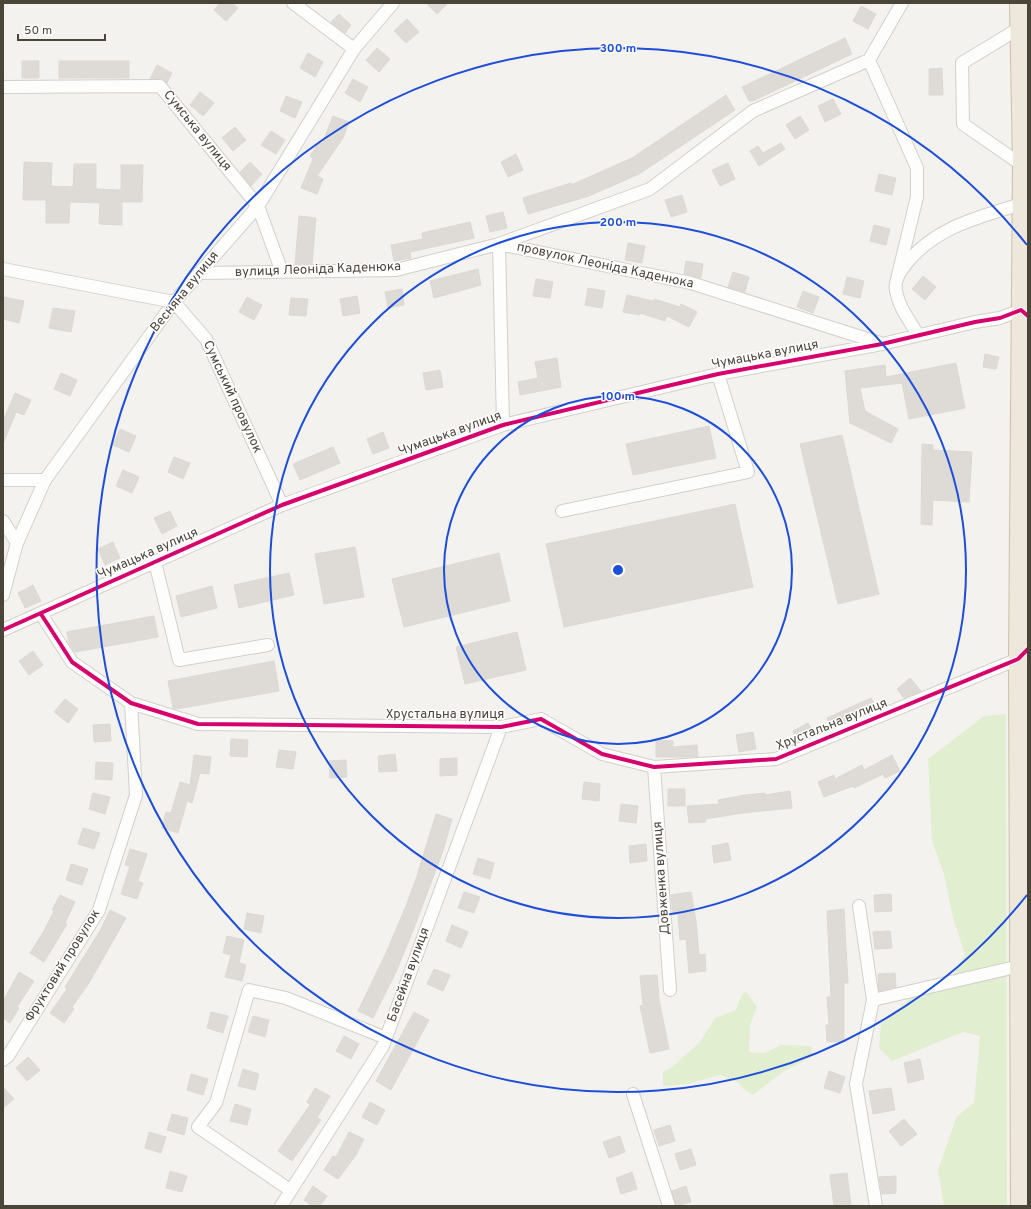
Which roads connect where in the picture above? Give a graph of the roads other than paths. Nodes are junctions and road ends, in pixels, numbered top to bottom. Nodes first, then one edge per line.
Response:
1 (293, 3) edge
2 (393, 3) edge
3 (902, 3) edge
4 (1019, 3) edge
5 (1018, 29) junction
6 (354, 49) junction
7 (869, 60) junction
8 (3, 87) edge
9 (1022, 165) junction
10 (1021, 204) junction
11 (258, 206) junction
12 (499, 244) junction
13 (3, 269) edge
14 (282, 272) junction
15 (199, 273) junction
16 (898, 275) junction
17 (174, 302) junction
18 (1024, 313) edge
19 (918, 335) junction
20 (882, 344) junction
21 (718, 374) junction
22 (503, 425) junction
23 (3, 480) edge
24 (45, 480) junction
25 (282, 505) junction
26 (562, 511) dead end
27 (3, 521) edge
28 (17, 543) junction
29 (155, 562) junction
30 (3, 595) edge
31 (41, 614) junction
32 (3, 630) edge
33 (268, 645) dead end
34 (1023, 654) edge
35 (131, 702) junction
36 (501, 727) junction
37 (654, 767) junction
38 (859, 906) dead end
39 (1020, 966) junction
40 (670, 990) dead end
41 (874, 1000) junction
42 (386, 1038) junction
43 (3, 1060) edge
44 (633, 1094) dead end
45 (290, 1190) junction
46 (281, 1206) edge
47 (669, 1206) edge
48 (876, 1206) edge
49 (1020, 1206) edge

1 - 6 street
2 - 6 street, Весняна вулиця
3 - 7 street
4 - 5 highway
5 - 9 highway
5 - 9 street
6 - 11 street, Весняна вулиця
7 - 12 street, вулиця Леоніда Каденюка
7 - 16 street
8 - 11 street, Сумська вулиця
9 - 10 highway
10 - 16 street
10 - 18 highway
11 - 14 street, Сумська вулиця
11 - 15 street, Весняна вулиця
12 - 14 street, вулиця Леоніда Каденюка
12 - 20 street, провулок Леоніда Каденюка
12 - 22 street, провулок Леоніда Каденюка
13 - 17 street
14 - 15 street, вулиця Леоніда Каденюка
15 - 17 street, Весняна вулиця
16 - 19 street
17 - 24 street, Весняна вулиця
17 - 25 street, Сумський провулок
18 - 19 street, Чумацька вулиця
18 - 34 highway
19 - 20 street, Чумацька вулиця
20 - 21 street, Чумацька вулиця
21 - 22 street, Чумацька вулиця
21 - 26 street
22 - 25 street, Чумацька вулиця
23 - 24 street
24 - 28 street, Весняна вулиця
25 - 29 street, Чумацька вулиця
27 - 28 street
28 - 30 street, Весняна вулиця
29 - 31 street, Чумацька вулиця
29 - 33 street
31 - 32 street, Чумацька вулиця
31 - 35 street, Хрустальна вулиця
34 - 37 street, Хрустальна вулиця
34 - 39 highway
35 - 36 street, Хрустальна вулиця
35 - 43 street, Фруктовий провулок
36 - 37 street, Хрустальна вулиця
36 - 42 street, Басейна вулиця
37 - 40 street, Довженка вулиця
38 - 41 street
39 - 41 street
39 - 49 highway
41 - 48 street
42 - 45 street, Басейна вулиця
42 - 45 street
44 - 47 street
45 - 46 street, Басейна вулиця

